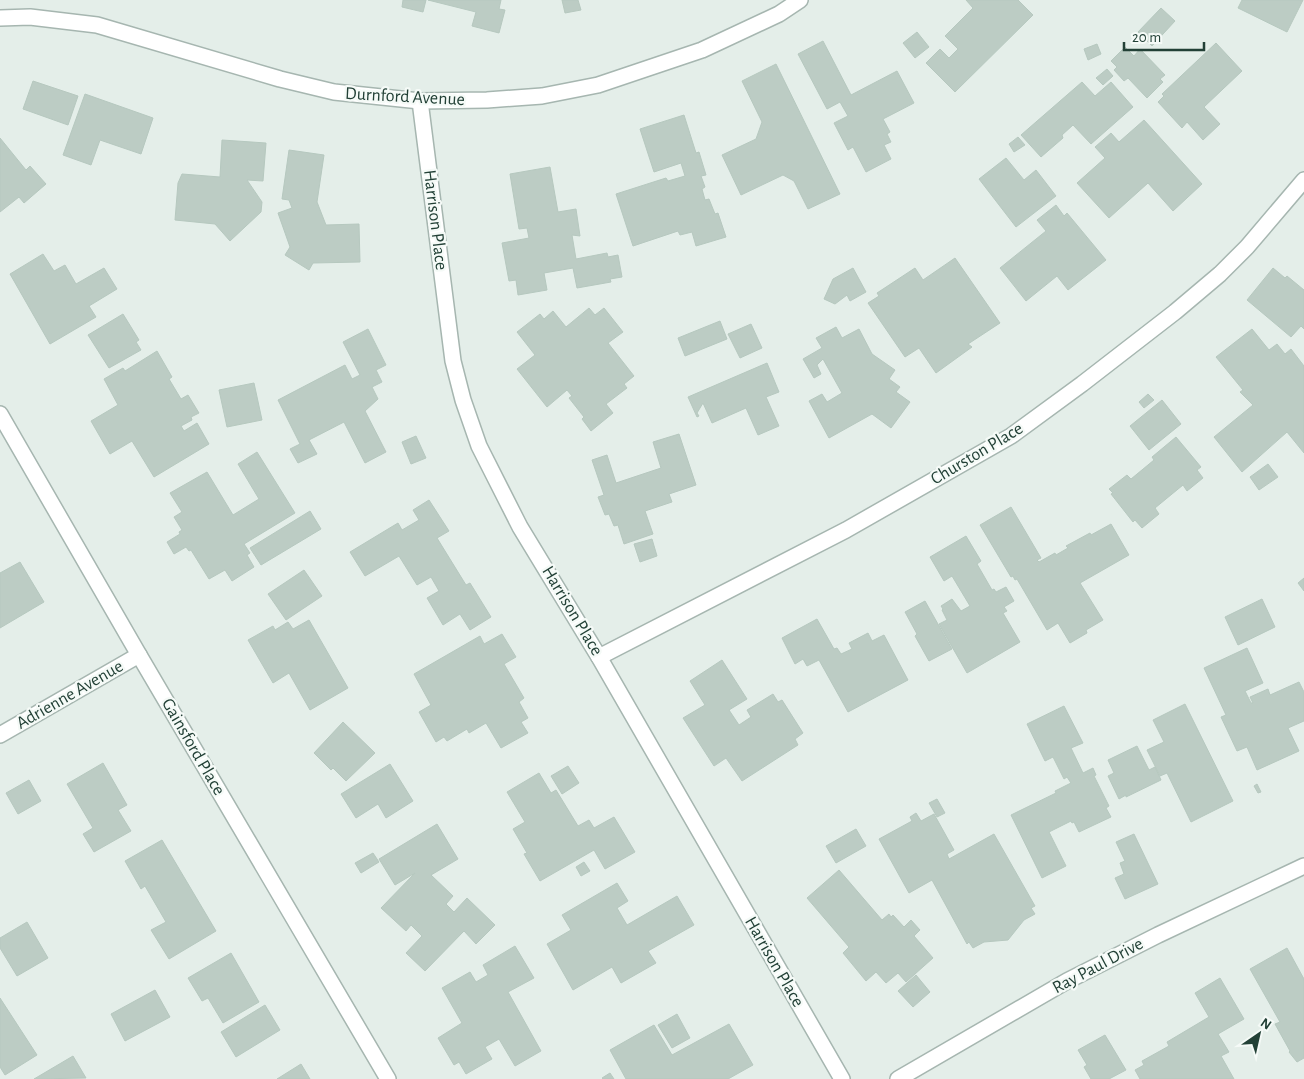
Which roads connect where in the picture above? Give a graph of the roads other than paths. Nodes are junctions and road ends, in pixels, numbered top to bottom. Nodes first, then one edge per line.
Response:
1 (800, 0) edge
2 (0, 18) edge
3 (420, 101) junction
4 (1304, 180) edge
5 (0, 414) edge
6 (139, 655) junction
7 (599, 657) junction
8 (0, 734) edge
9 (1304, 866) edge
10 (388, 1079) edge
11 (842, 1079) edge
12 (898, 1079) edge

1 - 3 street, Durnford Avenue
2 - 3 street, Durnford Avenue
3 - 7 street, Harrison Place
4 - 7 street, Churston Place
5 - 6 street, Gainsford Place
6 - 8 street, Adrienne Avenue
6 - 10 street, Gainsford Place
7 - 11 street, Harrison Place
9 - 12 street, Ray Paul Drive

